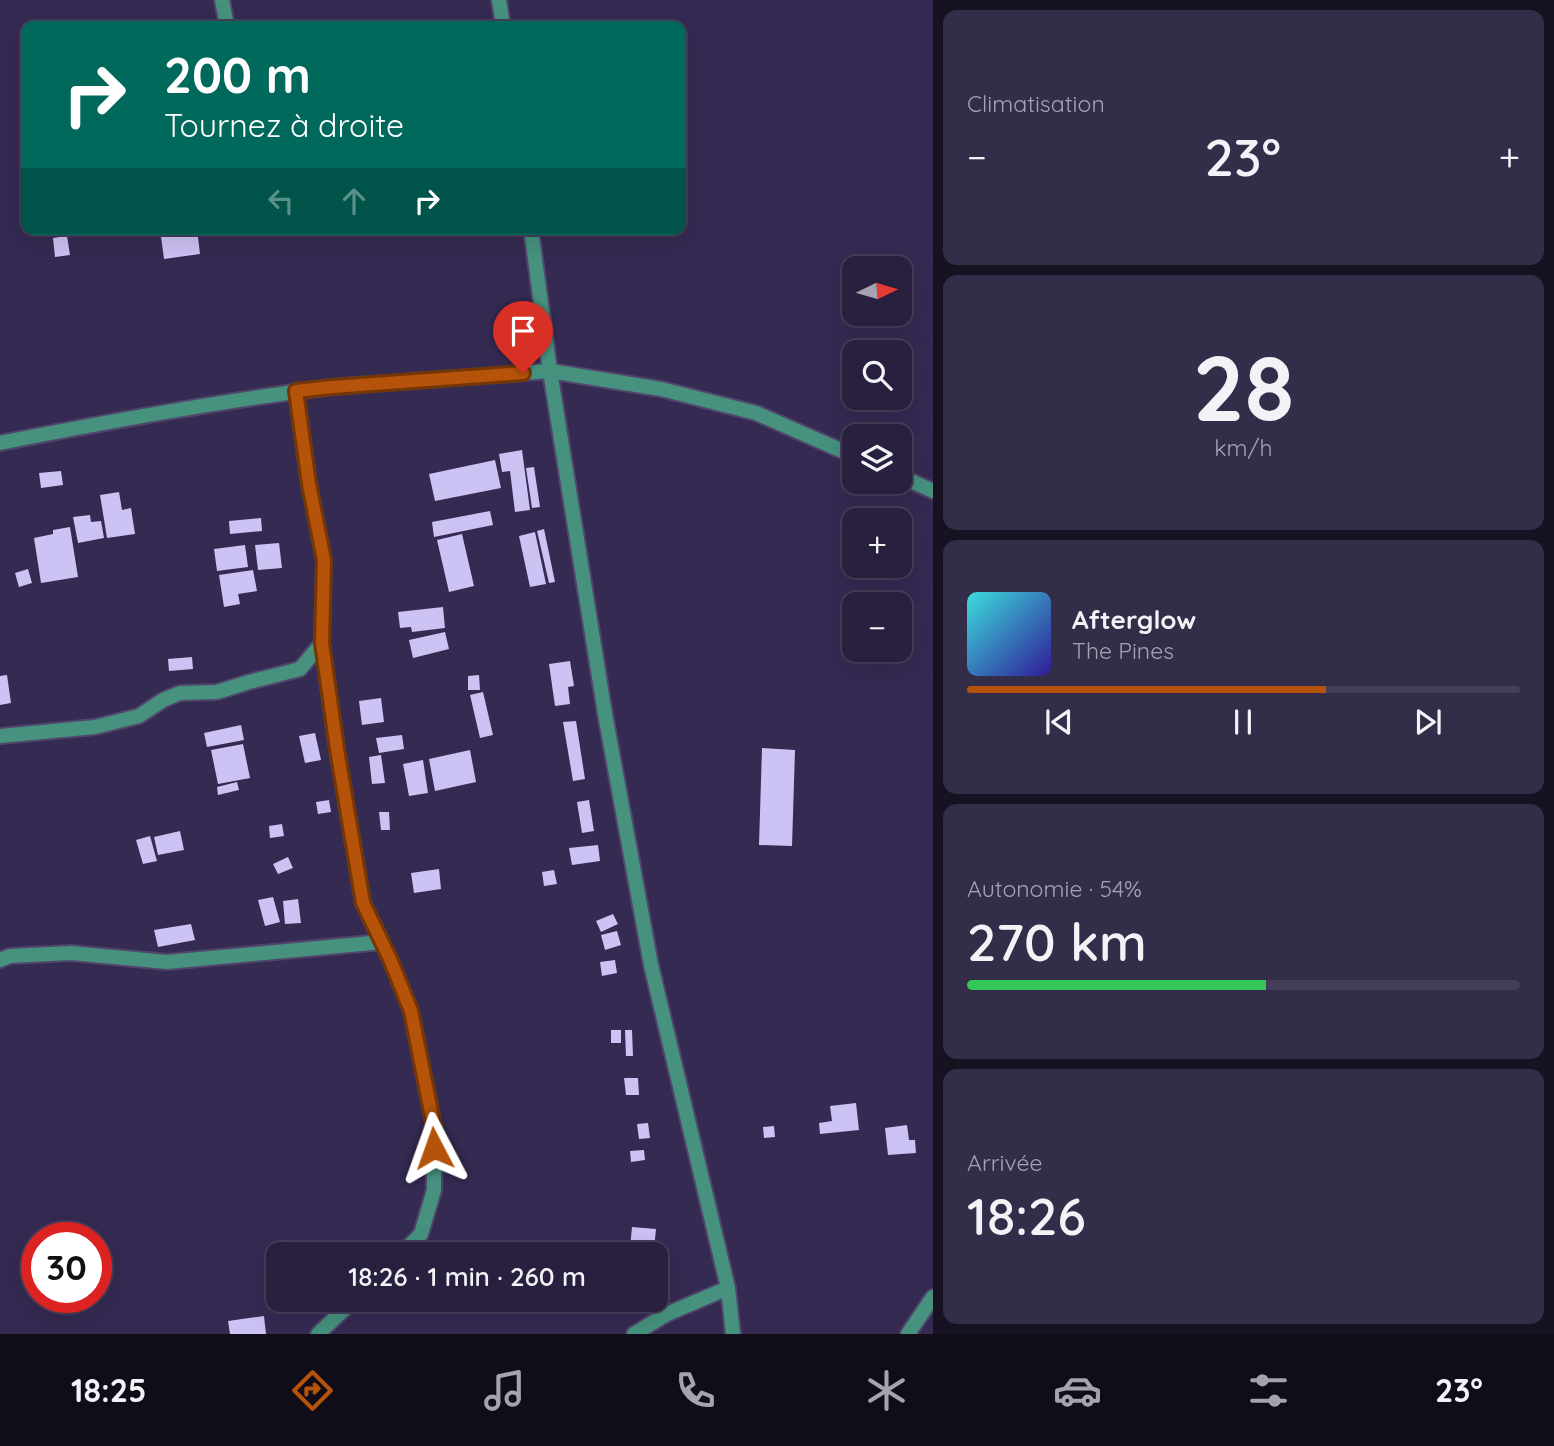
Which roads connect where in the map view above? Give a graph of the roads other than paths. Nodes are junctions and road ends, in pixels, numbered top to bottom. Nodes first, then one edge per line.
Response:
1 (222, 0) edge
2 (499, 0) edge
3 (226, 21) edge
4 (502, 21) edge
5 (532, 235) edge
6 (550, 371) junction
7 (296, 391) junction
8 (0, 443) edge
9 (842, 451) edge
10 (912, 481) edge
11 (933, 491) edge
12 (322, 643) junction
13 (0, 736) edge
14 (382, 943) junction
15 (0, 960) edge
16 (413, 1242) edge
17 (728, 1288) junction
18 (933, 1297) edge
19 (341, 1312) edge
20 (318, 1334) edge
21 (634, 1334) edge
22 (733, 1334) edge
23 (908, 1334) edge

1 - 3 street
2 - 4 street
5 - 6 street
6 - 7 street
6 - 9 street
6 - 17 street
7 - 8 street
7 - 12 street
10 - 11 street
12 - 13 street
12 - 14 street
14 - 15 street
14 - 16 street
17 - 21 street
17 - 22 street
18 - 23 street
19 - 20 street

